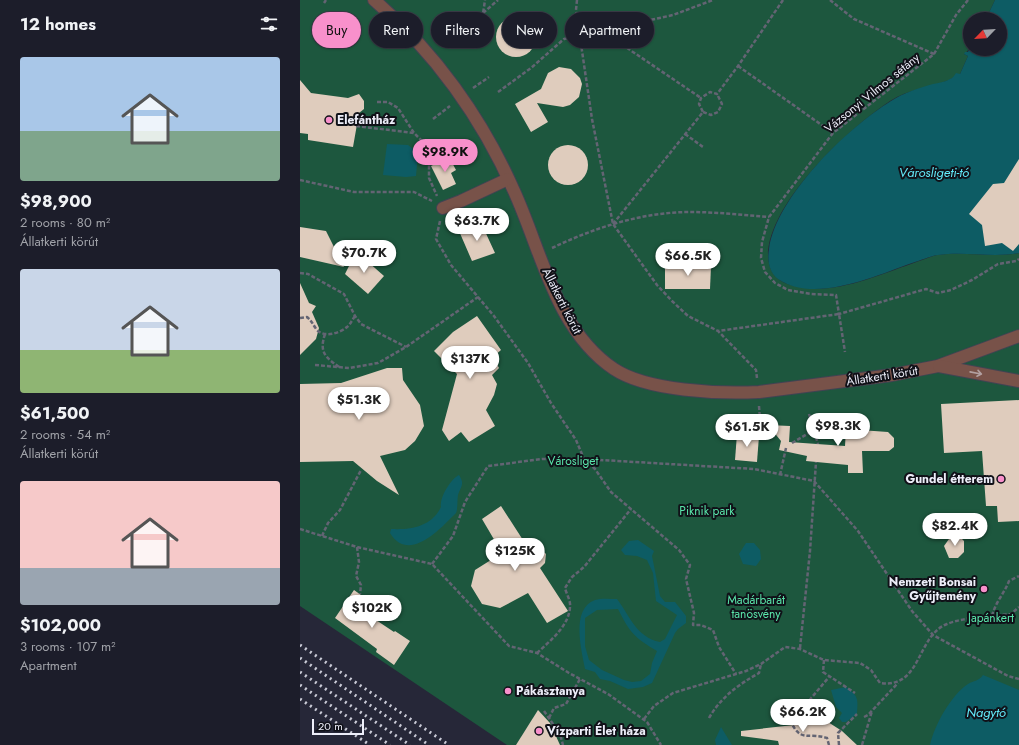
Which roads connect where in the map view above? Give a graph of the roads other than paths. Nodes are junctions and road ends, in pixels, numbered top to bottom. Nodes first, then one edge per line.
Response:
1 (374, 0) edge
2 (508, 178) junction
3 (443, 208) road end
4 (1017, 340) edge
5 (938, 366) junction
6 (1019, 381) edge

1 - 2 street, Állatkerti körút
2 - 3 street
2 - 5 street, Állatkerti körút
4 - 5 street, Állatkerti körút
5 -> 6 street

